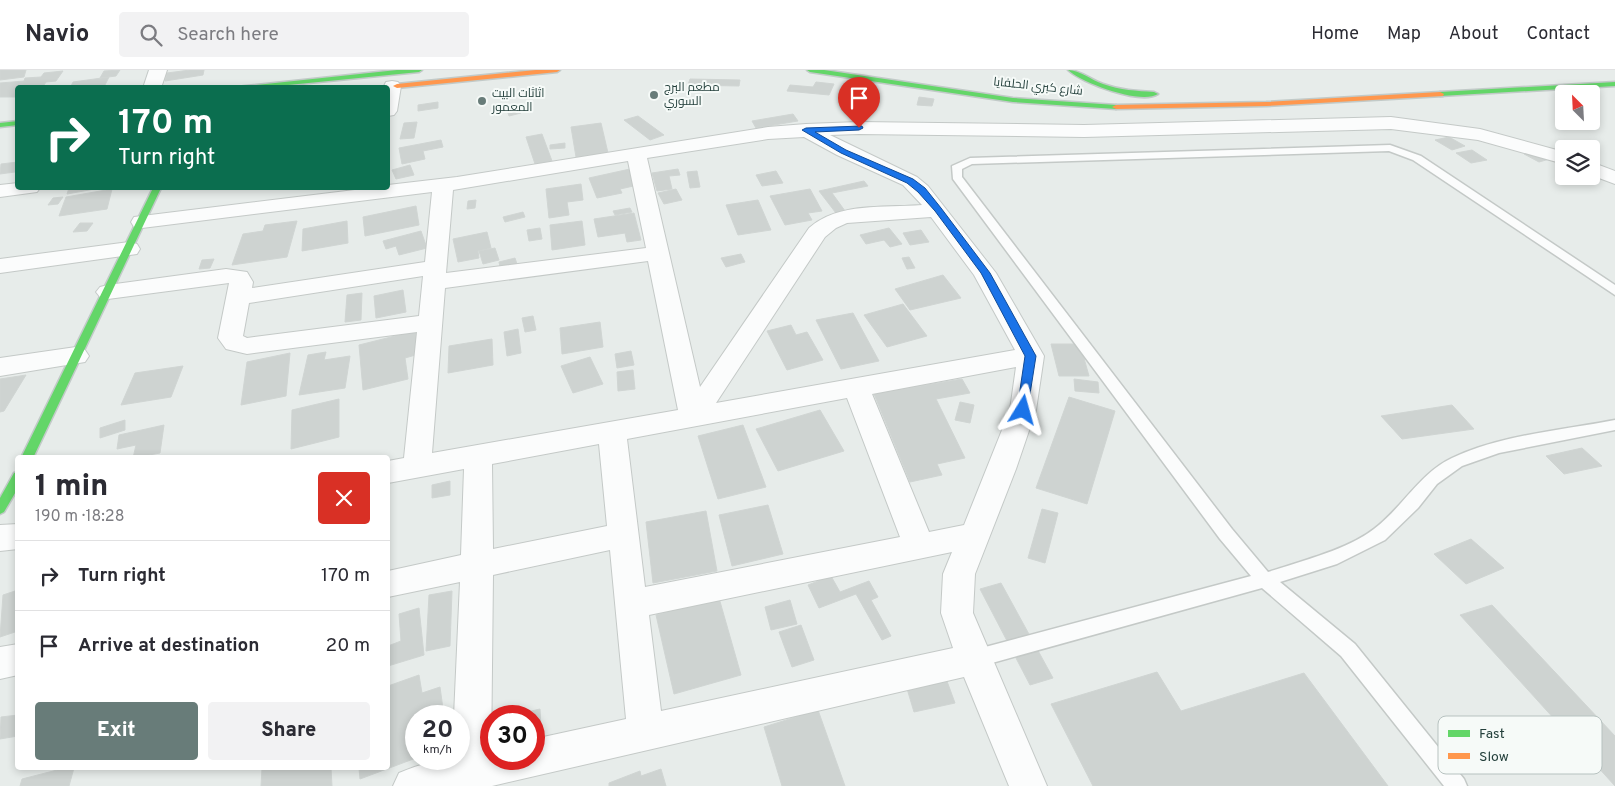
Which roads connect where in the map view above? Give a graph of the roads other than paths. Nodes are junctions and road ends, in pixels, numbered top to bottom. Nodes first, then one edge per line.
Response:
1 (158, 70) edge
2 (419, 70) edge
3 (557, 70) edge
4 (810, 70) edge
5 (1071, 70) edge
6 (1615, 84) edge
7 (153, 85) edge
8 (262, 85) edge
9 (390, 87) edge
10 (1082, 92) dead end
11 (1163, 93) dead end
12 (1144, 94) junction
13 (15, 123) edge
14 (1295, 124) junction
15 (0, 125) edge
16 (806, 130) junction
17 (1555, 150) edge
18 (637, 155) junction
19 (1555, 155) edge
20 (1600, 166) edge
21 (1600, 172) edge
22 (1615, 172) edge
23 (1615, 178) edge
24 (443, 185) junction
25 (390, 189) edge
26 (15, 190) edge
27 (156, 190) edge
28 (373, 190) edge
29 (0, 191) edge
30 (938, 210) junction
31 (142, 222) junction
32 (129, 249) junction
33 (657, 253) junction
34 (0, 266) edge
35 (435, 274) junction
36 (1615, 291) edge
37 (108, 292) junction
38 (239, 296) junction
39 (431, 322) junction
40 (76, 356) junction
41 (1031, 356) junction
42 (0, 367) edge
43 (857, 389) junction
44 (692, 417) junction
45 (1615, 425) edge
46 (612, 431) junction
47 (28, 455) edge
48 (478, 455) junction
49 (417, 466) junction
50 (390, 472) edge
51 (975, 534) junction
52 (623, 535) junction
53 (15, 536) edge
54 (0, 538) edge
55 (918, 546) junction
56 (477, 565) junction
57 (1265, 580) junction
58 (390, 584) edge
59 (630, 604) junction
60 (974, 659) junction
61 (15, 660) edge
62 (0, 663) edge
63 (645, 732) junction
64 (545, 755) edge
65 (1438, 762) edge
66 (496, 770) edge
67 (1447, 774) edge
68 (470, 779) edge
69 (412, 786) edge
70 (1028, 786) edge
71 (1457, 786) edge

1 - 7 street
2 - 8 main road
3 - 9 main road
4 - 6 main road, شارع كبري الحلفايا
5 - 12 main road
10 - 12 main road
11 - 12 main road
13 - 15 main road
14 - 16 street
14 - 17 street
14 - 19 street
16 - 18 street
16 - 30 street
18 - 24 street
18 - 33 street
20 - 22 street
21 - 23 street
24 - 25 street
24 - 35 street
26 - 29 street
27 - 31 main road
28 - 31 street
30 - 41 street
30 - 44 street
31 - 32 main road
32 - 34 street
32 - 37 main road
33 - 35 street
33 - 44 street
35 - 38 street
35 - 39 street
36 - 57 lane
37 - 38 street
37 - 40 main road
38 - 39 street
39 - 49 street
40 - 42 street
40 - 47 main road
41 - 43 street
41 - 51 street
43 - 44 street
43 - 55 street
44 - 46 street
45 - 57 lane
46 - 48 street
46 - 52 street
48 - 49 street
48 - 56 street
49 - 50 street
51 - 55 street
51 - 60 street
52 - 56 street
52 - 59 street
53 - 54 street
55 - 59 street
56 - 58 street
56 - 68 street
57 - 60 lane
57 - 65 lane
59 - 63 street
60 - 63 street
60 - 70 street
61 - 62 street
63 - 64 street
66 - 68 street
67 - 71 lane
68 - 69 street

